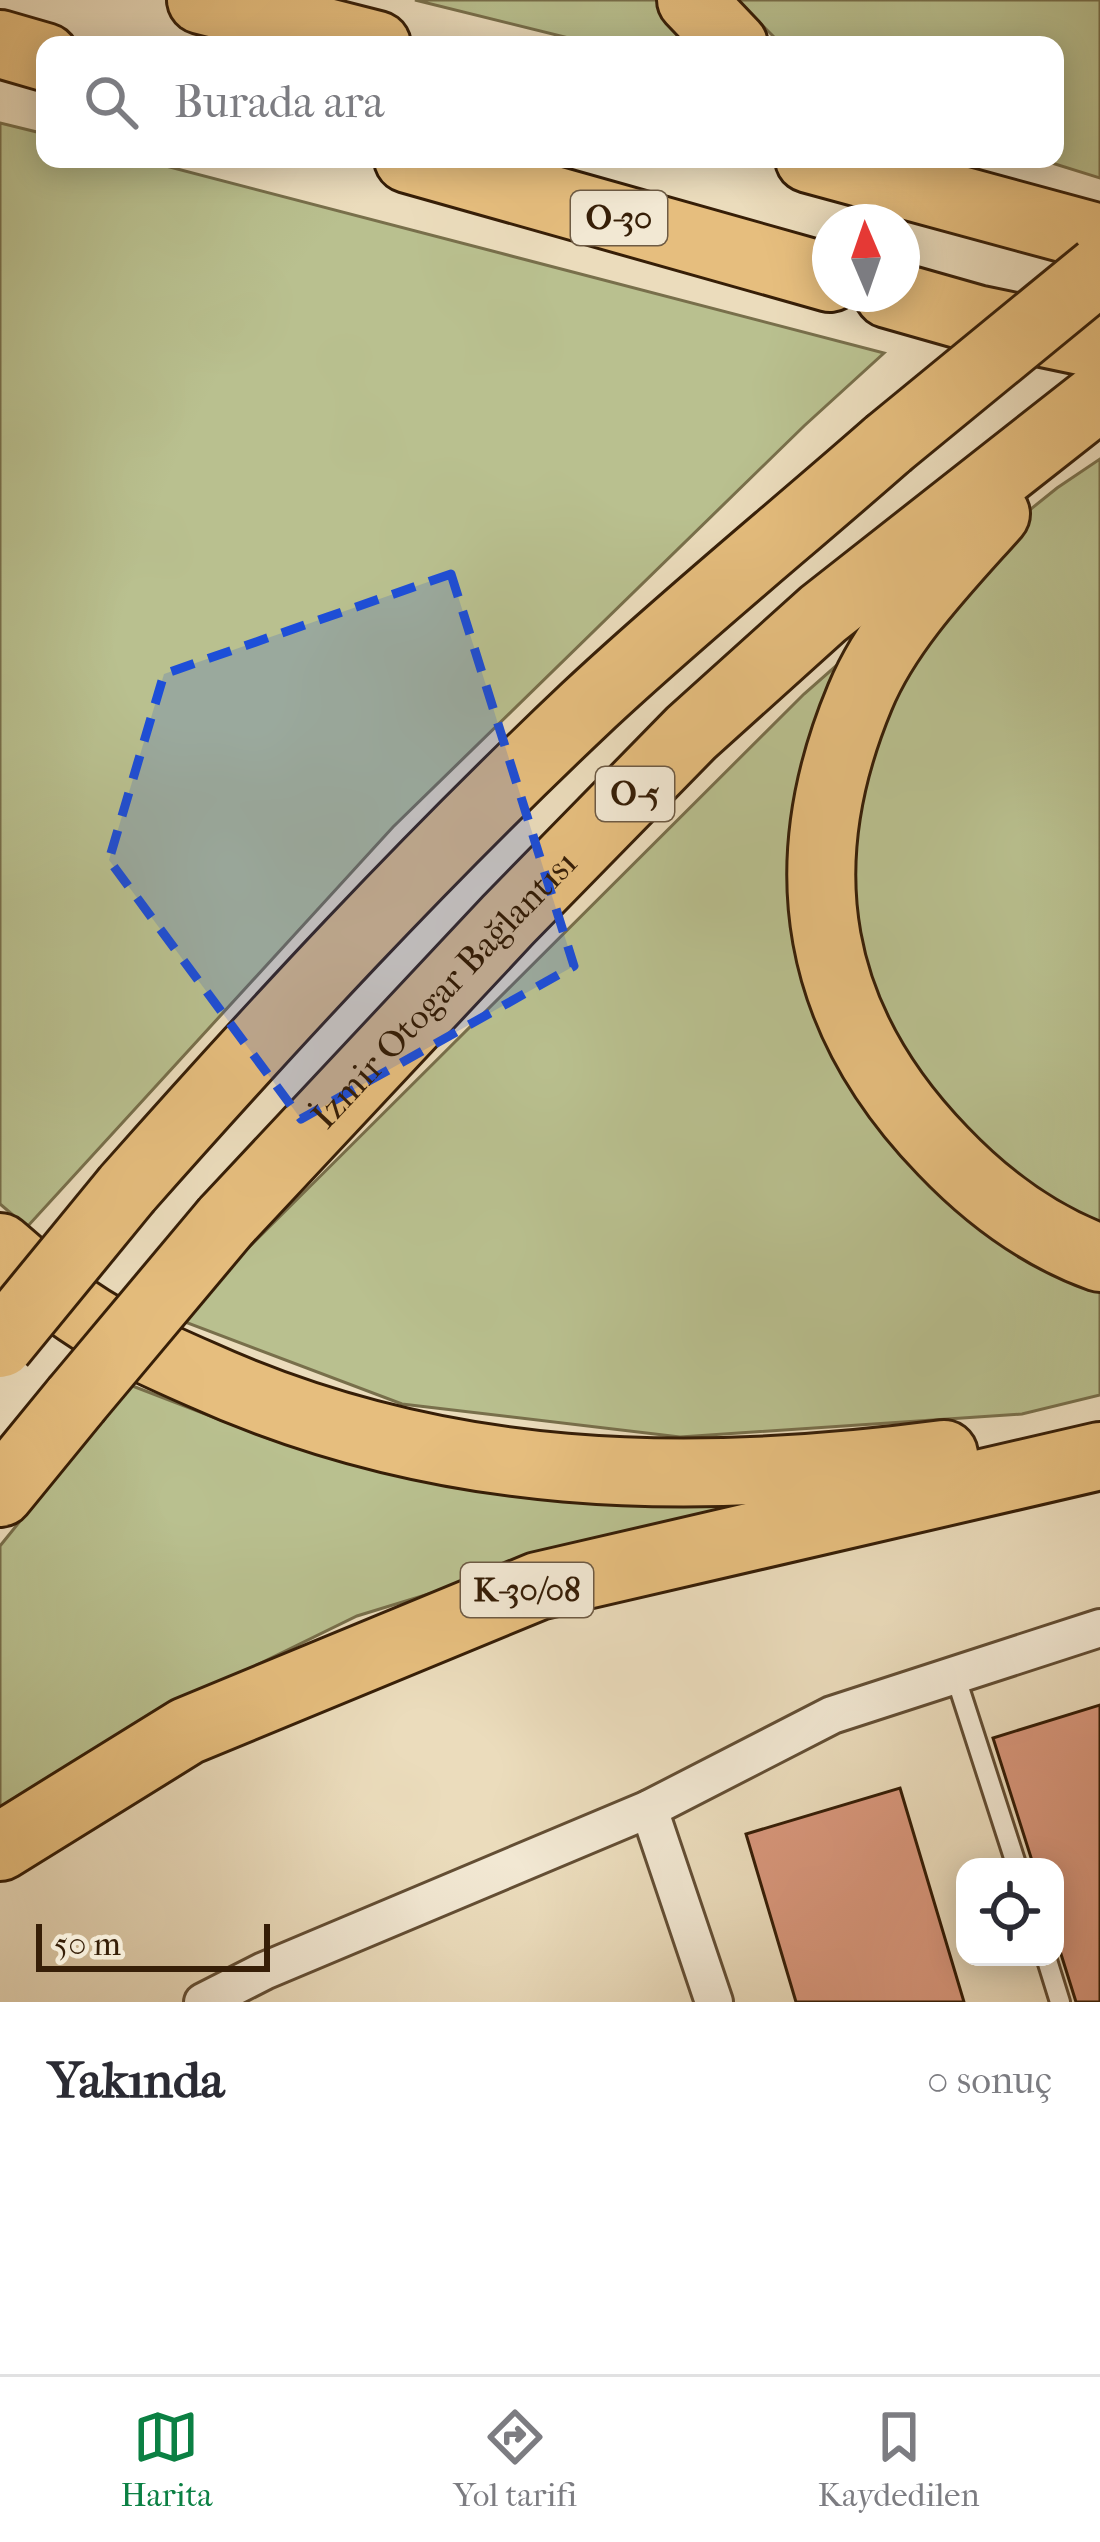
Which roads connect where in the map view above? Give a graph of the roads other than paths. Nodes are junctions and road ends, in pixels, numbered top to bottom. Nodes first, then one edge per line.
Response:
1 (201, 0) edge
2 (691, 0) edge
3 (342, 36) edge
4 (725, 36) edge
5 (0, 44) edge
6 (36, 54) edge
7 (440, 168) edge
8 (842, 168) edge
9 (949, 168) edge
10 (1100, 226) edge
11 (1100, 238) edge
12 (1100, 270) edge
13 (812, 273) edge
14 (920, 303) edge
15 (1091, 370) edge
16 (0, 1247) edge
17 (1100, 1258) edge
18 (0, 1344) edge
19 (1100, 1425) edge
20 (1100, 1456) edge
21 (0, 1493) edge
22 (1100, 1628) edge
23 (955, 1675) junction
24 (649, 1809) junction
25 (0, 1847) edge
26 (1014, 1858) edge
27 (1049, 1966) edge
28 (203, 2002) edge
29 (715, 2002) edge
30 (1060, 2002) edge

1 - 3 highway
2 - 4 highway
5 - 6 highway
7 - 13 highway, O-30
8 - 11 highway
9 - 10 highway
12 - 18 highway, O-5, bridge
14 - 15 highway
15 - 17 highway
15 - 21 highway, İzmir Otogar Bağlantısı / O-5, bridge
16 - 19 highway
20 - 25 highway, K-30/08
22 - 23 street
23 - 24 street
23 - 26 lane
24 - 28 street
24 - 29 street
27 - 30 lane

